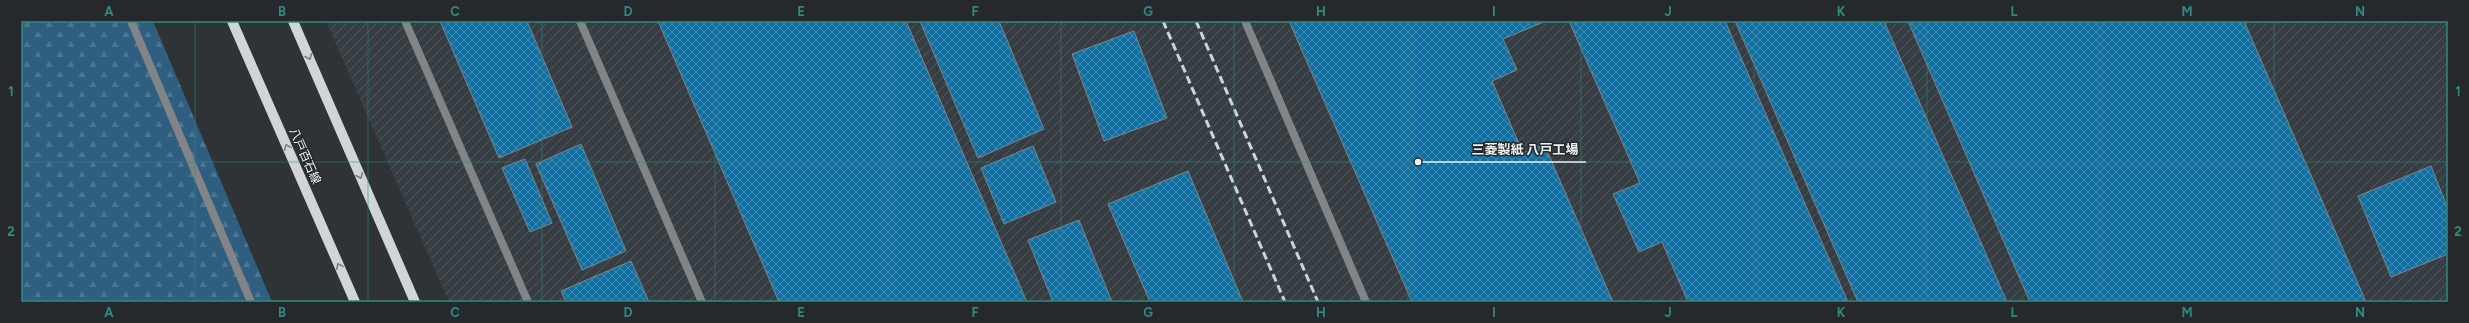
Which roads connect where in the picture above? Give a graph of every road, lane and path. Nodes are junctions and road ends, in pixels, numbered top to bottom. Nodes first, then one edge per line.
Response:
1 (131, 21) edge
2 (232, 21) edge
3 (293, 21) edge
4 (405, 21) edge
5 (580, 21) edge
6 (1245, 21) edge
7 (251, 302) edge
8 (355, 302) edge
9 (415, 302) edge
10 (528, 302) edge
11 (702, 302) edge
12 (1366, 302) edge

1 - 7 street
8 -> 2 main road, 八戸百石線
3 -> 9 main road
4 - 10 street
5 - 11 street
6 - 12 street

